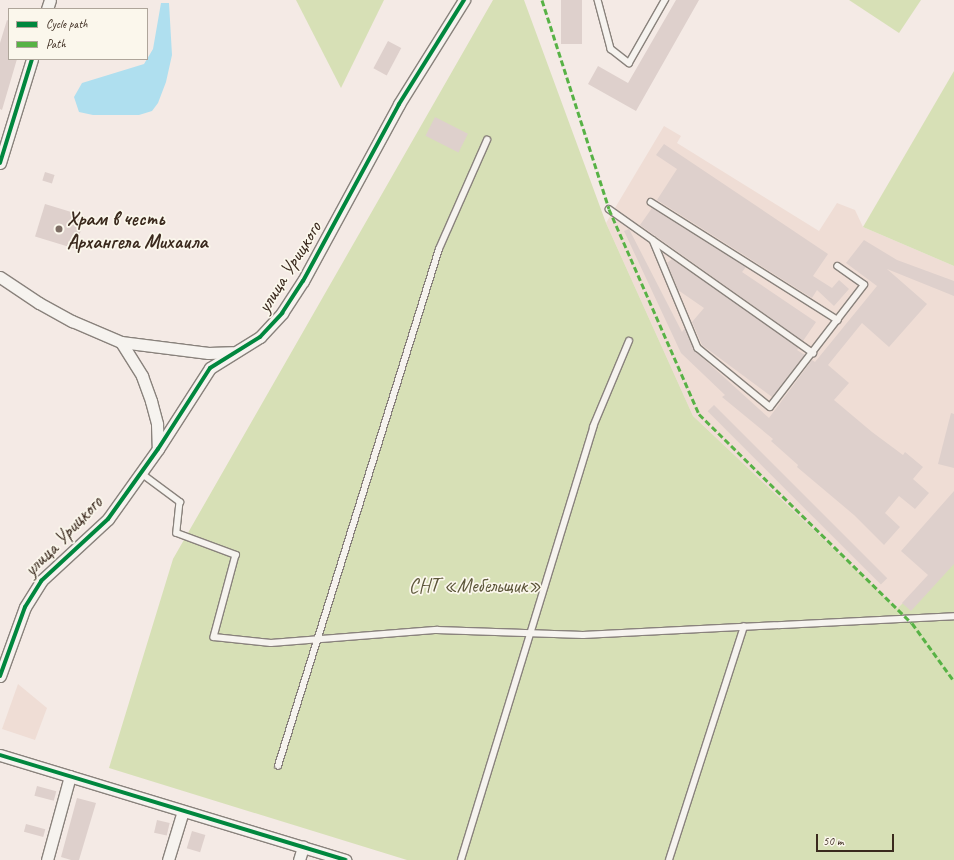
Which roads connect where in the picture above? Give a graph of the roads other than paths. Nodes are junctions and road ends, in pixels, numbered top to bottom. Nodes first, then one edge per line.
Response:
1 (464, 0) edge
2 (598, 0) edge
3 (665, 0) edge
4 (32, 60) edge
5 (487, 140) dead end
6 (0, 162) edge
7 (651, 202) dead end
8 (609, 209) dead end
9 (653, 240) junction
10 (838, 267) dead end
11 (0, 277) edge
12 (838, 320) junction
13 (629, 341) dead end
14 (121, 342) junction
15 (232, 352) junction
16 (813, 353) junction
17 (158, 450) junction
18 (141, 473) junction
19 (954, 616) edge
20 (744, 627) junction
21 (531, 633) junction
22 (317, 640) junction
23 (0, 676) edge
24 (0, 755) edge
25 (278, 766) dead end
26 (70, 776) junction
27 (183, 811) junction
28 (303, 847) junction
29 (47, 860) edge
30 (168, 860) edge
31 (299, 860) edge
32 (345, 860) edge
33 (461, 860) edge
34 (669, 860) edge

1 - 15 street, улица Урицкого
2 - 3 lane
4 - 6 street
5 - 22 lane
7 - 12 lane
8 - 9 lane
9 - 16 lane
9 - 16 lane
10 - 12 lane
11 - 14 street
12 - 16 lane
13 - 21 lane
14 - 15 street
14 - 17 street
15 - 17 street, улица Урицкого
17 - 18 street, улица Урицкого
18 - 22 lane
18 - 23 street, улица Урицкого
19 - 20 lane
20 - 21 lane
20 - 34 lane
21 - 22 lane
21 - 33 lane
22 - 25 lane
24 - 26 street
26 - 27 street
26 - 29 street
27 - 28 street
27 - 30 street
28 - 31 street
28 - 32 street

